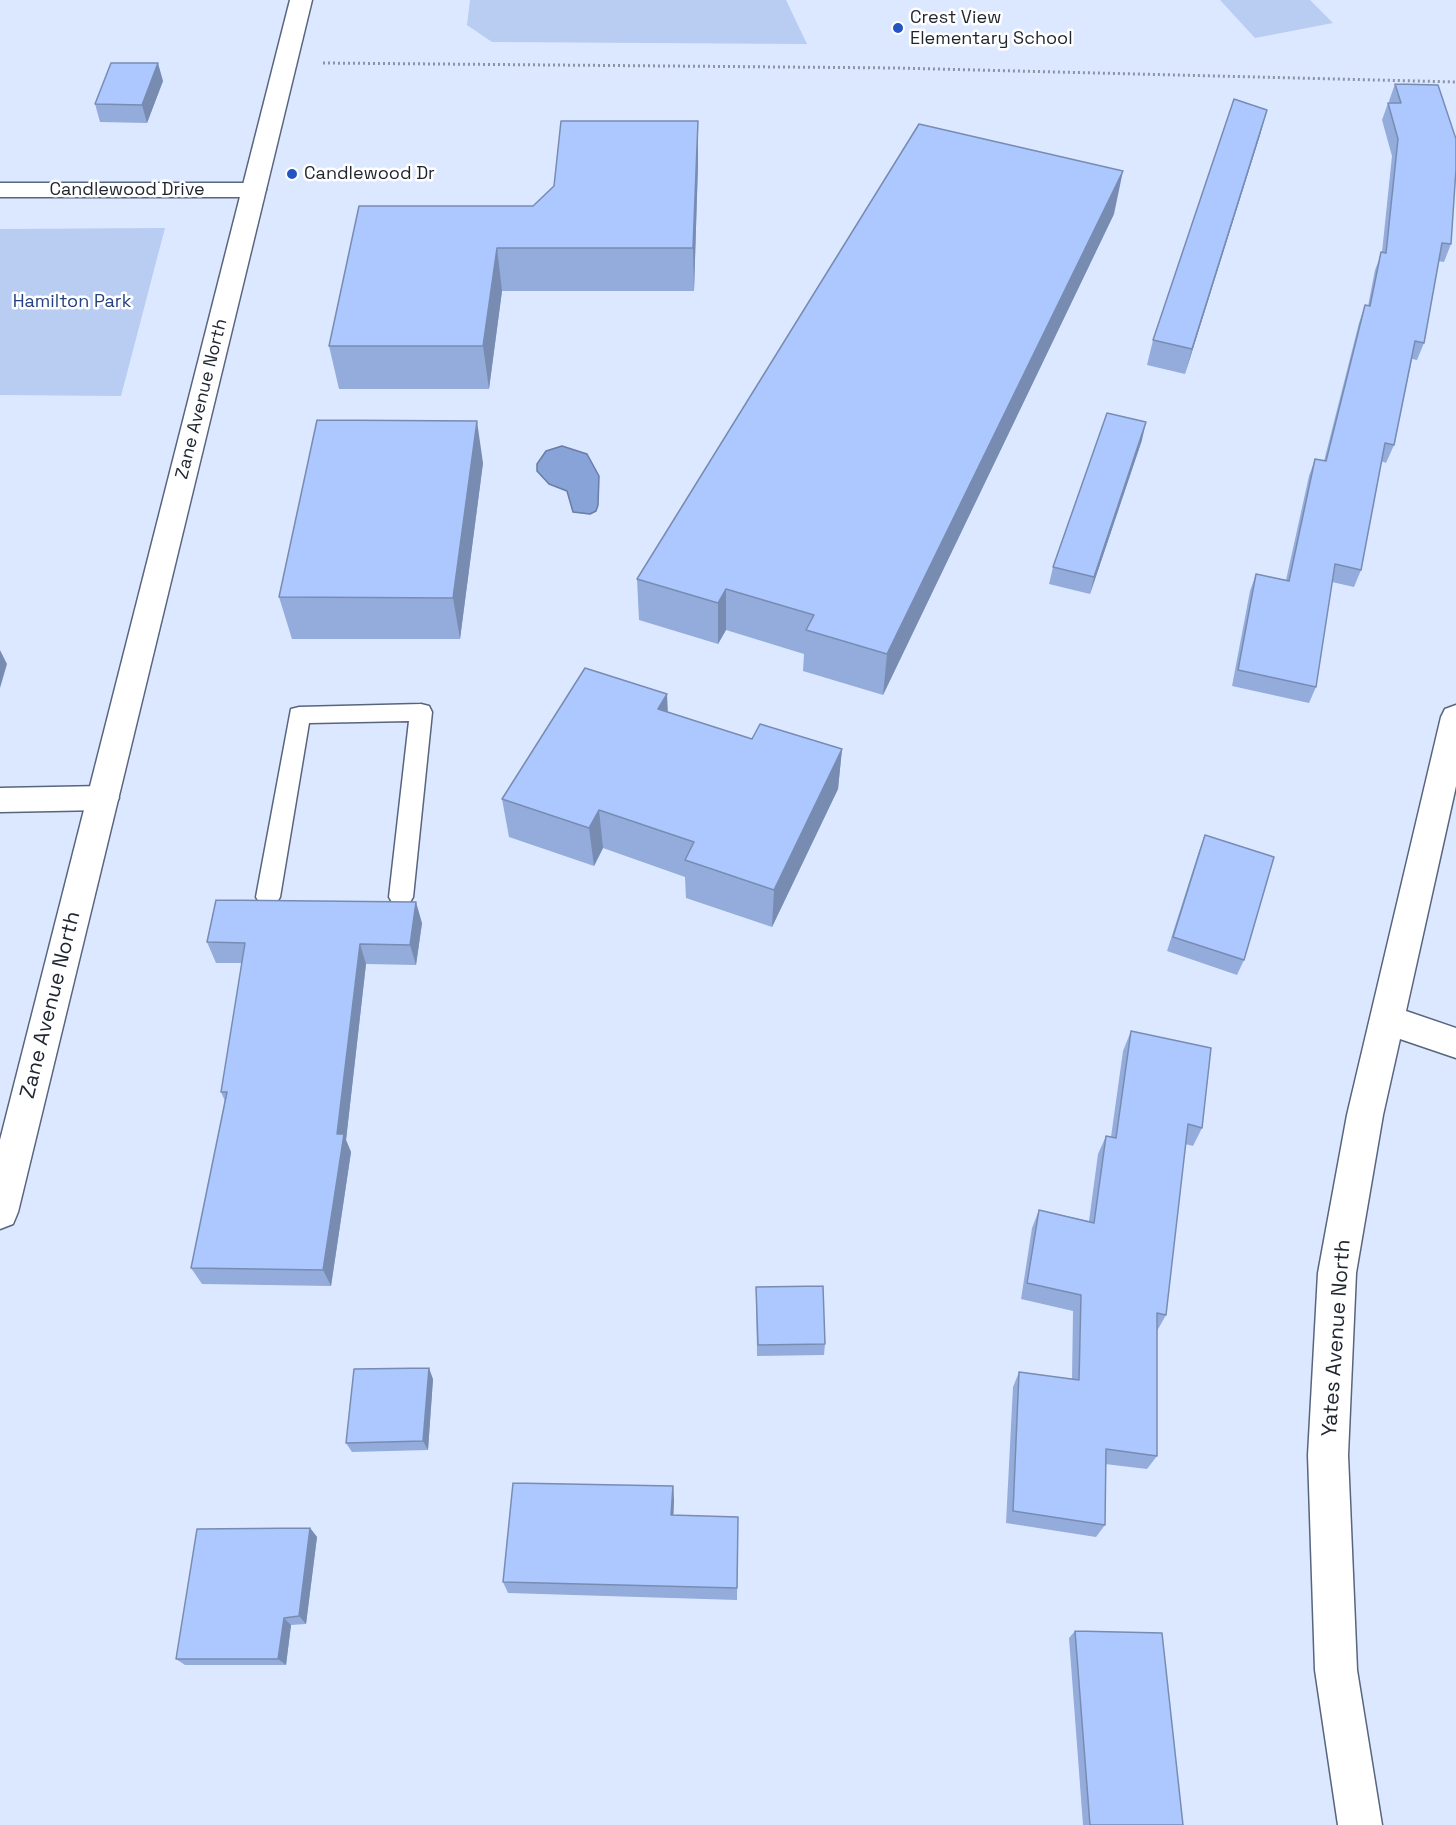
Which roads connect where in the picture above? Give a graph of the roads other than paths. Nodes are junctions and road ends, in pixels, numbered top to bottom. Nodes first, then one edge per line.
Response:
1 (301, 0) edge
2 (0, 190) edge
3 (254, 190) junction
4 (1456, 717) edge
5 (103, 798) junction
6 (0, 800) edge
7 (268, 897) dead end
8 (401, 897) dead end
9 (1388, 1020) junction
10 (1456, 1043) edge
11 (0, 1212) edge
12 (1360, 1825) edge

1 - 3 main road, Zane Avenue North
2 - 3 main road, Candlewood Drive
3 - 5 main road, Zane Avenue North
4 - 9 main road, Yates Avenue North
5 - 6 main road
5 - 11 main road, Zane Avenue North
7 - 8 lane
9 - 10 main road
9 - 12 main road, Yates Avenue North

